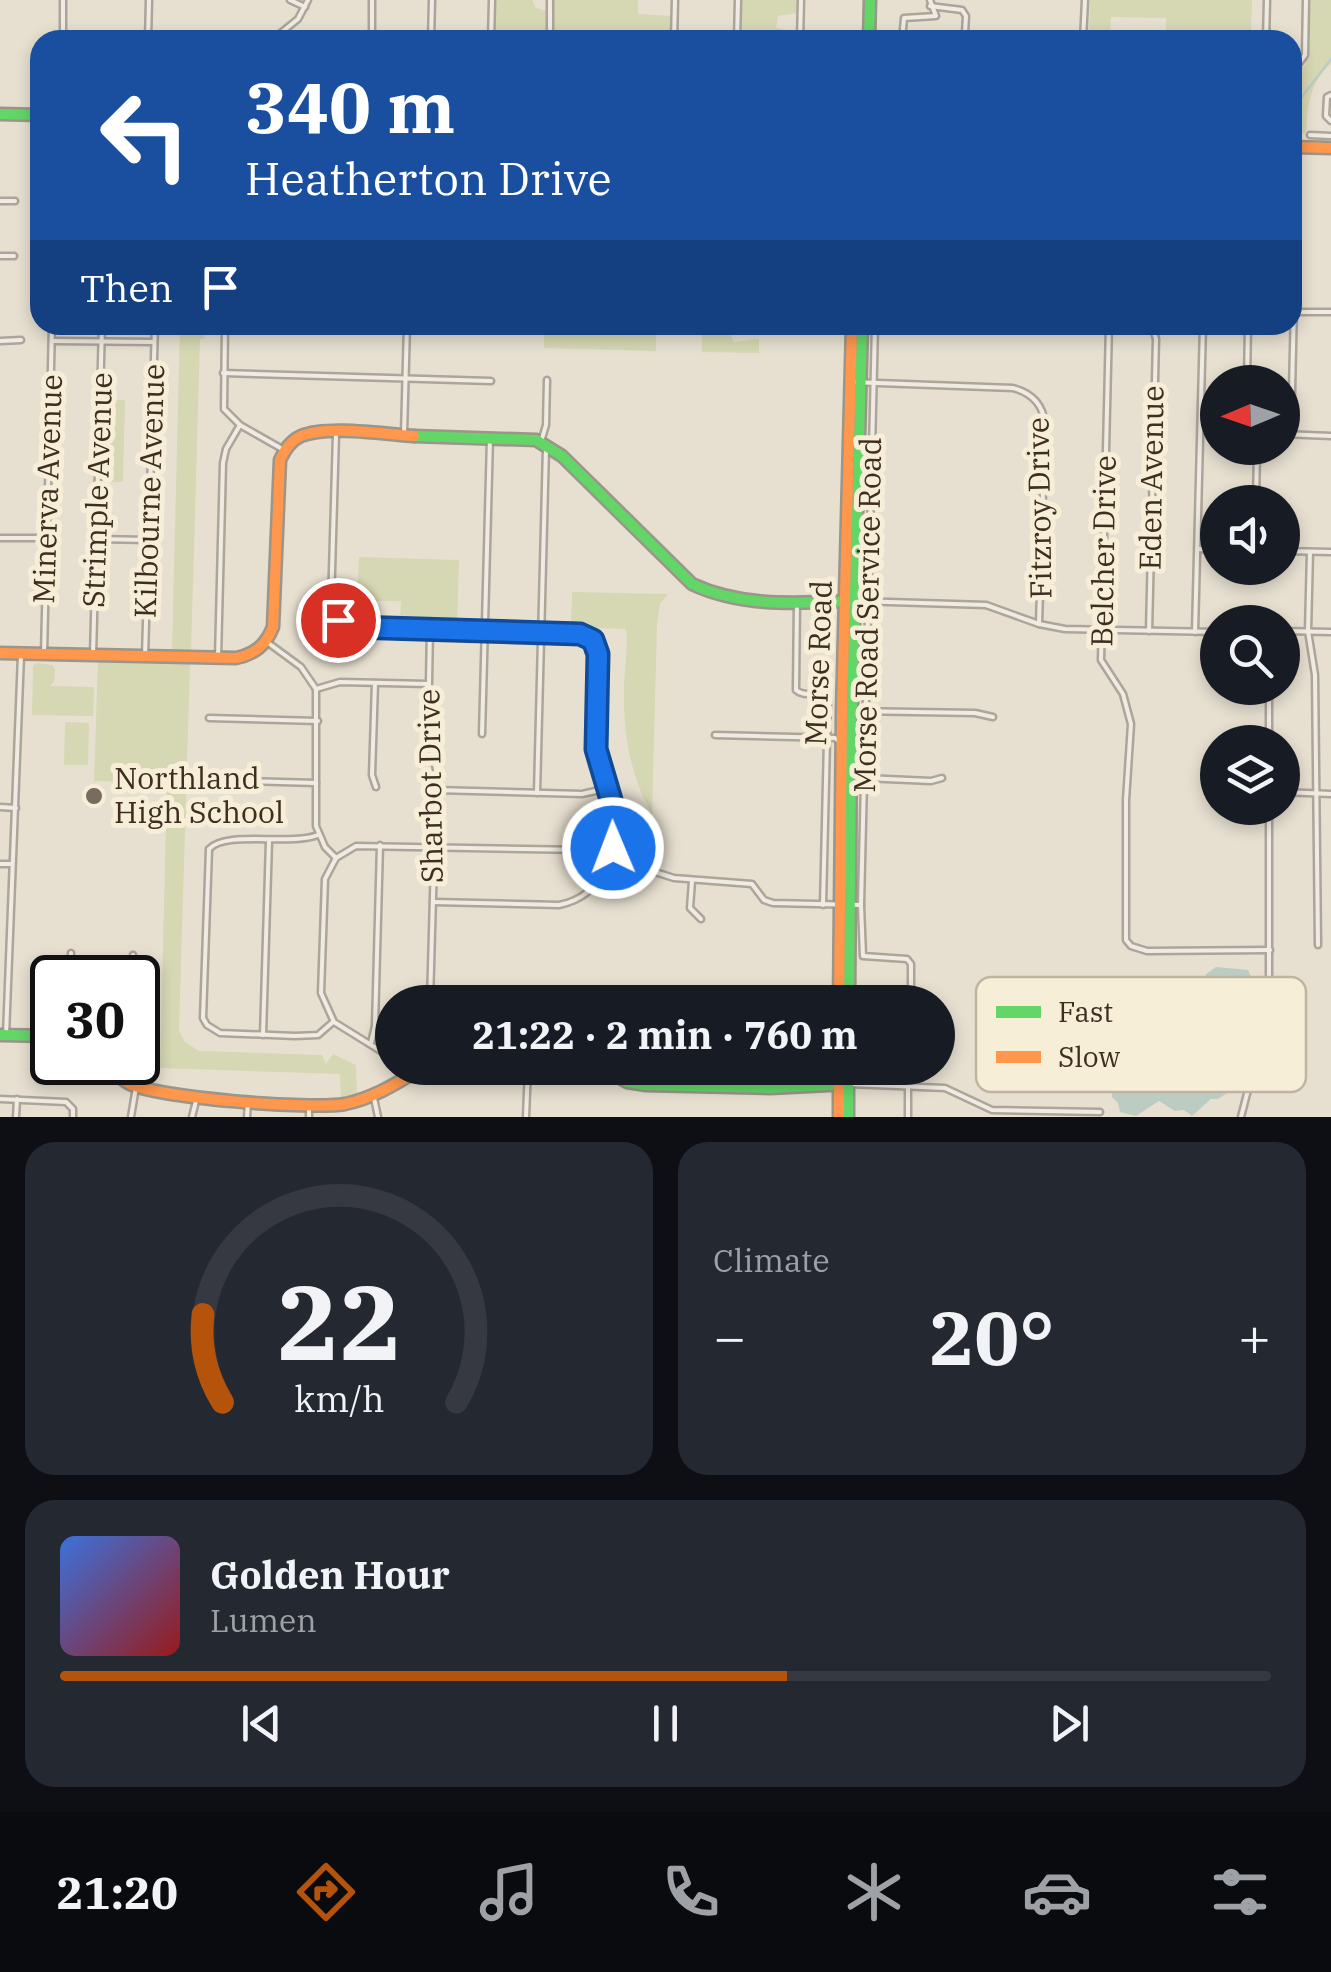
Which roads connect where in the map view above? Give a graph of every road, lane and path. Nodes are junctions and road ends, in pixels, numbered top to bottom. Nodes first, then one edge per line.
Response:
1 (64, 0) edge
2 (149, 0) edge
3 (290, 0) edge
4 (308, 0) edge
5 (372, 0) edge
6 (432, 0) edge
7 (492, 0) edge
8 (550, 0) edge
9 (675, 0) edge
10 (738, 0) edge
11 (801, 0) edge
12 (870, 0) edge
13 (1085, 0) edge
14 (1267, 0) edge
15 (1306, 0) edge
16 (930, 3) edge
17 (305, 7) junction
18 (62, 30) edge
19 (148, 30) edge
20 (284, 30) edge
21 (372, 30) edge
22 (432, 30) edge
23 (492, 30) edge
24 (550, 30) edge
25 (674, 30) edge
26 (738, 30) edge
27 (800, 30) edge
28 (869, 30) edge
29 (903, 30) edge
30 (965, 30) edge
31 (1084, 30) edge
32 (1266, 30) edge
33 (1302, 59) edge
34 (1331, 95) edge
35 (0, 114) edge
36 (30, 115) edge
37 (1331, 121) edge
38 (1310, 135) dead end
39 (1331, 136) edge
40 (1302, 147) edge
41 (1331, 148) edge
42 (0, 200) edge
43 (14, 201) dead end
44 (0, 256) edge
45 (14, 256) dead end
46 (1302, 312) edge
47 (1331, 312) edge
48 (52, 335) edge
49 (102, 335) edge
50 (154, 335) edge
51 (225, 335) edge
52 (407, 335) edge
53 (857, 335) edge
54 (859, 335) edge
55 (875, 335) edge
56 (1110, 335) edge
57 (1155, 335) edge
58 (1203, 335) edge
59 (1248, 335) edge
60 (1293, 335) edge
61 (21, 340) dead end
62 (0, 341) edge
63 (52, 341) junction
64 (102, 341) junction
65 (154, 342) junction
66 (1247, 365) edge
67 (1292, 365) edge
68 (224, 373) junction
69 (405, 378) junction
70 (547, 380) dead end
71 (491, 381) dead end
72 (855, 382) junction
73 (874, 384) junction
74 (240, 424) junction
75 (336, 432) junction
76 (404, 434) junction
77 (1300, 434) edge
78 (490, 436) junction
79 (1331, 436) edge
80 (544, 444) junction
81 (284, 450) junction
82 (0, 538) edge
83 (47, 538) junction
84 (96, 539) junction
85 (149, 540) junction
86 (1198, 550) joint
87 (1300, 552) edge
88 (1310, 552) junction
89 (1331, 552) edge
90 (796, 601) junction
91 (850, 602) junction
92 (868, 602) junction
93 (1039, 624) junction
94 (430, 630) junction
95 (1102, 630) junction
96 (484, 631) junction
97 (1148, 631) junction
98 (1196, 632) junction
99 (1200, 632) edge
100 (1300, 632) edge
101 (1308, 632) junction
102 (1331, 632) edge
103 (541, 633) junction
104 (268, 642) junction
105 (0, 653) edge
106 (21, 653) junction
107 (44, 654) junction
108 (94, 655) junction
109 (145, 656) junction
110 (218, 658) junction
111 (375, 683) junction
112 (428, 684) junction
113 (316, 689) junction
114 (852, 711) junction
115 (866, 711) junction
116 (993, 717) dead end
117 (209, 718) dead end
118 (318, 721) junction
119 (482, 734) dead end
120 (715, 735) dead end
121 (827, 738) junction
122 (841, 743) junction
123 (864, 778) junction
124 (942, 778) dead end
125 (207, 780) dead end
126 (316, 783) junction
127 (376, 787) dead end
128 (609, 788) junction
129 (436, 790) junction
130 (850, 790) junction
131 (536, 793) junction
132 (1300, 793) edge
133 (1316, 793) junction
134 (1331, 794) edge
135 (0, 808) edge
136 (16, 808) junction
137 (1269, 825) edge
138 (318, 835) junction
139 (269, 841) junction
140 (380, 845) junction
141 (434, 846) junction
142 (611, 856) junction
143 (336, 858) junction
144 (0, 864) edge
145 (11, 864) junction
146 (692, 882) junction
147 (433, 902) junction
148 (823, 905) junction
149 (850, 905) junction
150 (701, 919) dead end
151 (1318, 945) dead end
152 (1270, 950) junction
153 (0, 977) edge
154 (1270, 977) edge
155 (7, 978) junction
156 (431, 985) edge
157 (841, 985) edge
158 (849, 985) edge
159 (911, 985) edge
160 (334, 1022) junction
161 (3, 1035) edge
162 (264, 1035) junction
163 (30, 1036) edge
164 (371, 1043) junction
165 (375, 1046) edge
166 (386, 1085) edge
167 (527, 1085) edge
168 (633, 1085) edge
169 (826, 1085) edge
170 (844, 1085) edge
171 (844, 1085) edge
172 (907, 1085) joint
173 (137, 1086) joint
174 (1247, 1092) edge
175 (373, 1096) junction
176 (197, 1097) junction
177 (0, 1099) edge
178 (17, 1099) junction
179 (248, 1102) junction
180 (309, 1103) junction
181 (1100, 1112) dead end
182 (1032, 1114) edge
183 (73, 1116) edge
184 (16, 1117) edge
185 (132, 1117) edge
186 (192, 1117) edge
187 (248, 1117) edge
188 (309, 1117) edge
189 (378, 1117) edge
190 (526, 1117) edge
191 (839, 1117) edge
192 (848, 1117) edge
193 (908, 1117) edge
194 (1241, 1117) edge

1 - 18 street
2 - 19 street
3 - 17 street
4 - 17 street
5 - 21 street
6 - 22 street
7 - 23 street
8 - 24 street
9 - 25 street
10 - 26 street
11 - 27 street
12 - 28 street
13 - 31 street
14 - 32 street
15 - 33 street
16 - 29 street
16 - 30 street
17 - 20 street
34 - 37 street
35 - 36 street
38 - 39 street
40 - 41 street
42 - 43 street
44 - 45 street
46 - 47 street
48 - 63 street, Minerva Avenue
49 - 64 street, Strimple Avenue
50 - 65 street, Kilbourne Avenue
51 - 68 street
52 - 69 street
53 - 72 street, Morse Road
54 - 72 street, Morse Road
55 - 73 street, Morse Road Service Road
56 - 95 street, Belcher Drive
57 - 97 street, Eden Avenue
58 - 86 street
59 - 66 street
60 - 67 street
61 - 62 street
63 - 64 street
63 - 83 street, Minerva Avenue
64 - 65 street
64 - 84 street, Strimple Avenue
65 - 85 street, Kilbourne Avenue
68 - 69 street
68 - 74 street
69 - 71 street
69 - 76 street
70 - 80 street
72 - 73 street
72 - 91 street, Morse Road
73 - 92 street, Morse Road Service Road
73 - 93 street, Fitzroy Drive
74 - 81 street
74 - 110 street
75 - 76 street
75 - 81 street
75 - 94 street
76 - 78 street
77 - 79 street
78 - 80 street
78 - 96 street
80 - 90 street
80 - 103 street
81 - 104 street
82 - 83 street
83 - 107 street, Minerva Avenue
84 - 85 street
84 - 108 street, Strimple Avenue
85 - 109 street, Kilbourne Avenue
86 - 98 street
87 - 88 street
88 - 89 street
88 - 101 street
90 - 91 street
90 - 121 street, Morse Road Service Road
91 - 92 street
91 - 114 street, Morse Road
91 - 122 street, Morse Road
92 - 93 street
92 - 115 street, Morse Road Service Road
93 - 95 street
94 - 96 street
94 - 112 street, Sharbot Drive
95 - 97 street
95 - 152 street, Belcher Drive
96 - 103 street
96 - 119 street
97 - 98 street
98 - 99 street
100 - 101 street
101 - 102 street
101 - 133 street
103 - 128 street
103 - 131 street
104 - 110 street
104 - 113 street
105 - 106 street
106 - 107 street
106 - 136 street
107 - 108 street
108 - 109 street
109 - 110 street
111 - 112 street
111 - 113 street
111 - 127 street
112 - 129 street, Sharbot Drive
113 - 118 street
114 - 115 street
114 - 130 street, Morse Road
115 - 116 street
115 - 123 street, Morse Road Service Road
117 - 118 street
118 - 126 street
120 - 121 street
121 - 122 street
121 - 148 street, Morse Road Service Road
122 - 130 street
122 - 149 street, Morse Road
123 - 124 street
123 - 149 street, Morse Road Service Road
125 - 126 street
126 - 138 street
128 - 131 street
128 - 142 street
129 - 131 street
129 - 141 street, Sharbot Drive
130 - 149 street, Morse Road
132 - 133 street
133 - 134 street
133 - 151 street
135 - 136 street
136 - 145 street
137 - 152 street
138 - 139 street
138 - 143 street
139 - 162 street
139 - 162 street
140 - 141 street
140 - 143 street
140 - 164 street
141 - 142 street
141 - 147 street, Sharbot Drive
142 - 146 street
142 - 147 street
143 - 160 street
144 - 145 street
145 - 155 street
146 - 148 street
146 - 150 street
147 - 156 street, Sharbot Drive
148 - 149 street
149 - 157 street, Morse Road
149 - 158 street, Morse Road
149 - 159 street, Morse Road Service Road
152 - 154 street
153 - 155 street
155 - 161 street
160 - 162 street
160 - 164 street
161 - 163 street
164 - 165 street
166 - 175 street
167 - 190 street
168 - 169 street
170 - 191 street
171 - 192 street
172 - 182 street
172 - 193 street
173 - 176 street
173 - 185 street
174 - 194 street
175 - 180 street
175 - 189 street
176 - 179 street
176 - 186 street
177 - 178 street
178 - 183 street
178 - 184 street
179 - 180 street
179 - 187 street
180 - 188 street
181 - 182 street

